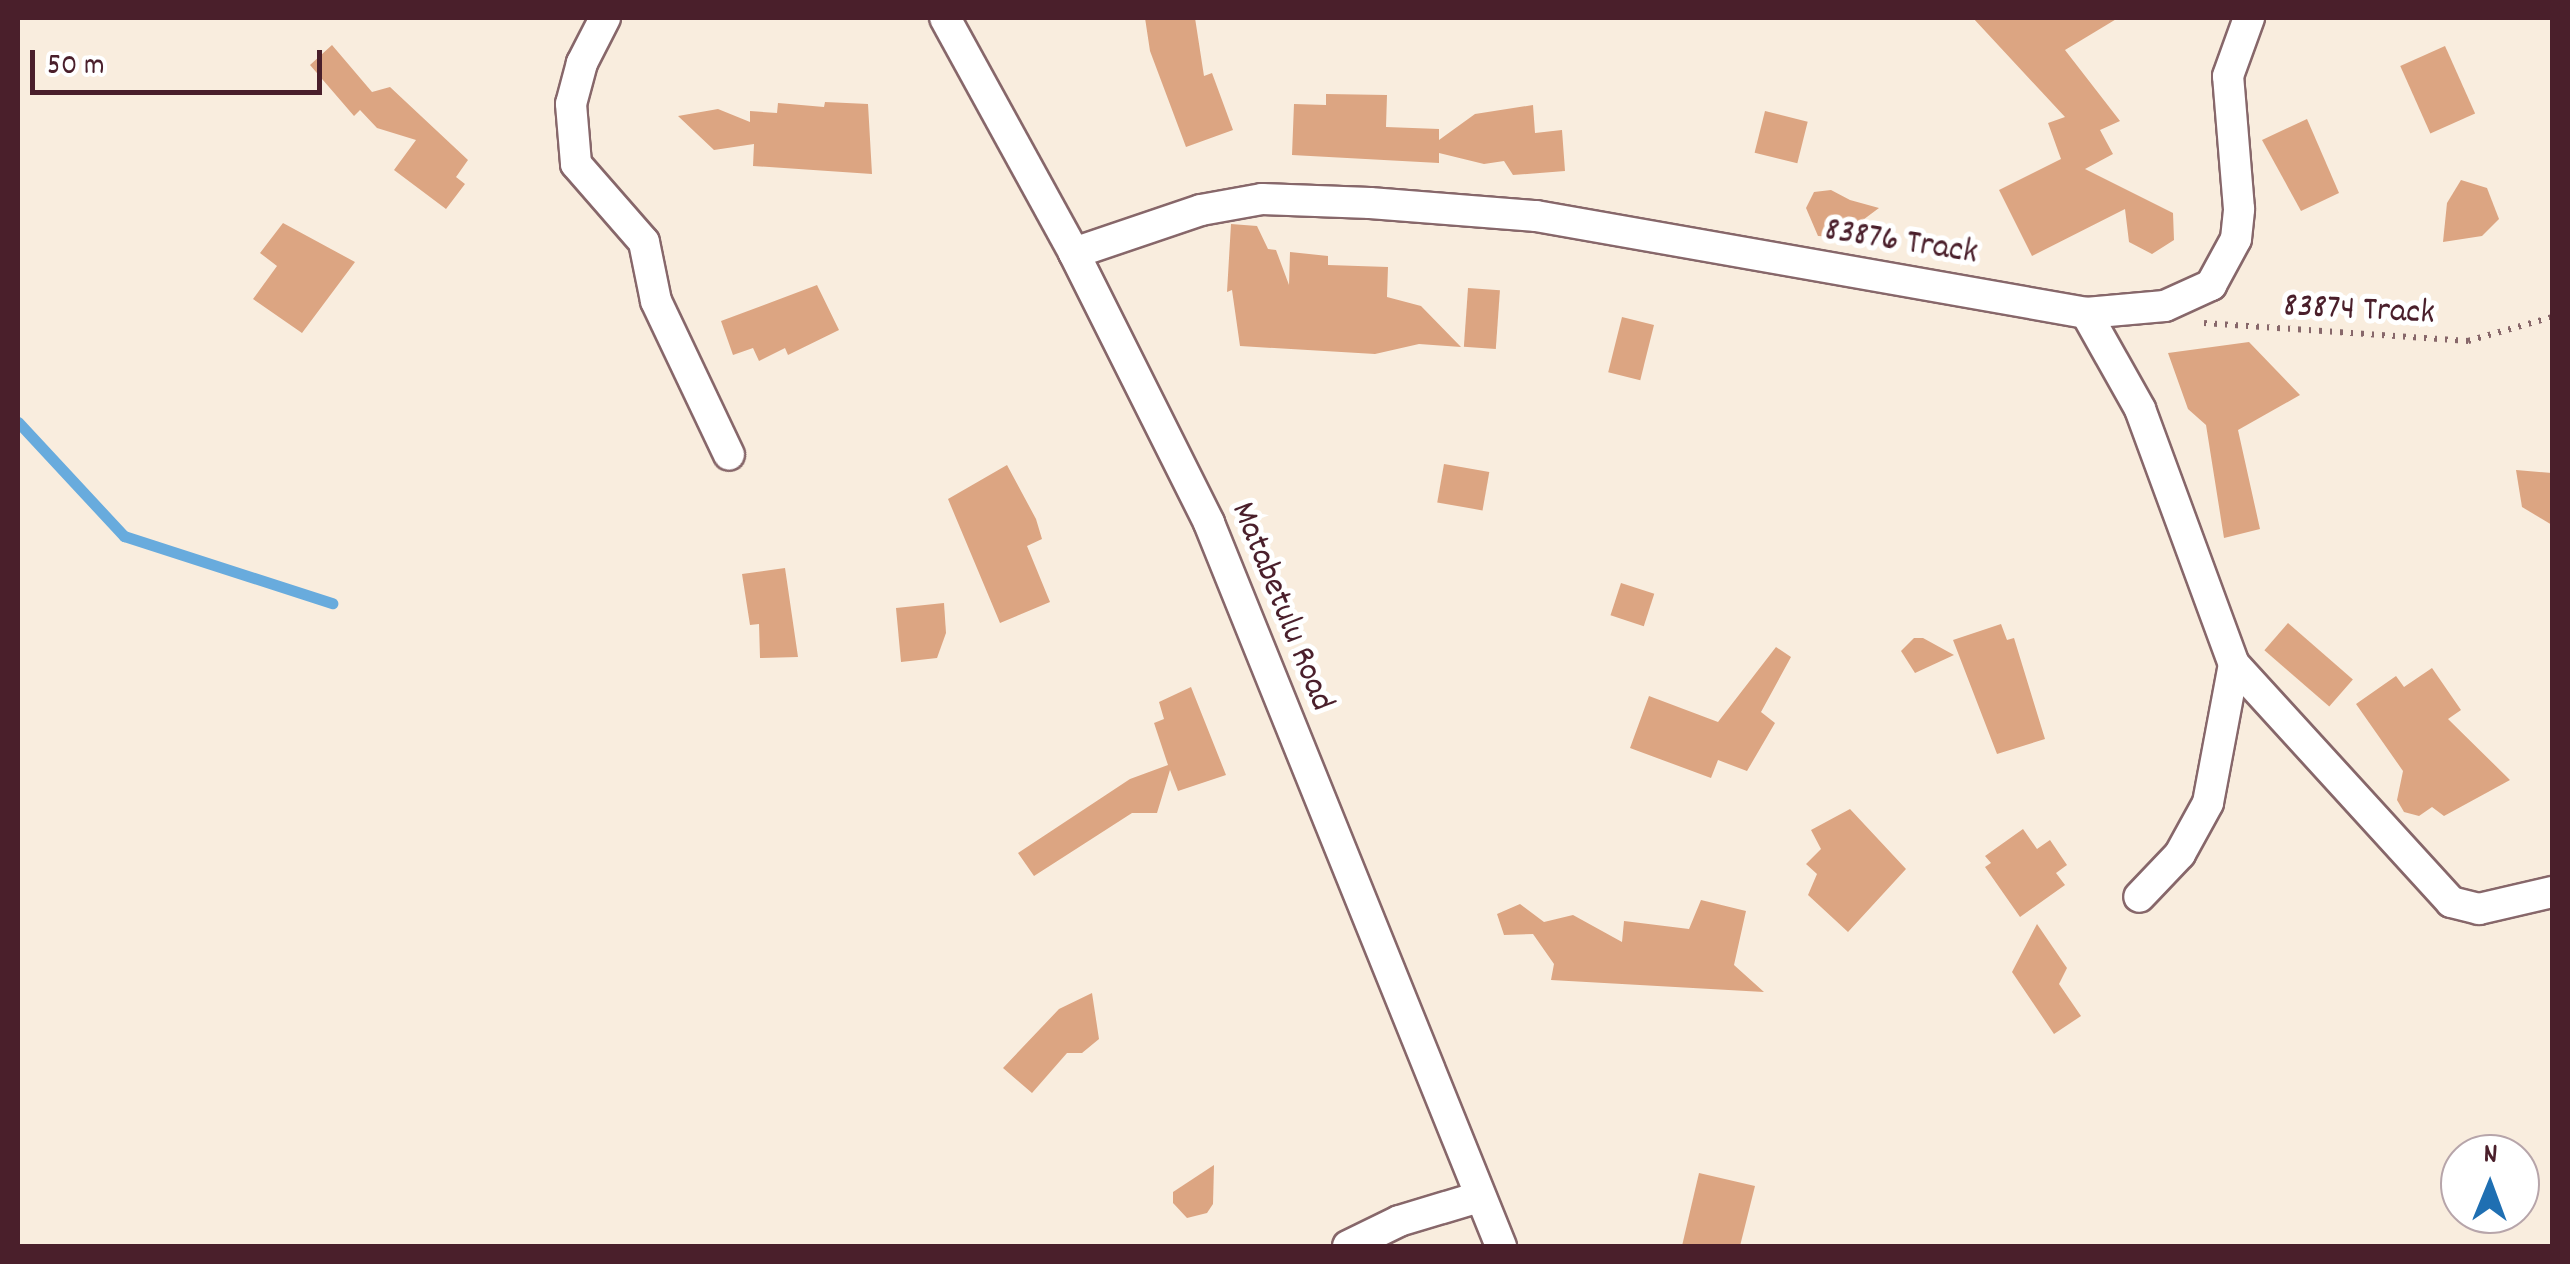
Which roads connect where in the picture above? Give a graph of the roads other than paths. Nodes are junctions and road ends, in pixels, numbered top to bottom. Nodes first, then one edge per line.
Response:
1 (605, 18) edge
2 (945, 18) edge
3 (2249, 18) edge
4 (1074, 253) junction
5 (2086, 313) junction
6 (729, 455) dead end
7 (2234, 664) junction
8 (2552, 892) edge
9 (2139, 898) dead end
10 (1479, 1197) junction
11 (1348, 1246) edge
12 (1501, 1246) edge

1 - 6 street
2 - 4 street, Matabetulu Road
3 - 5 street, 83876 Track
4 - 5 street, 83876 Track
4 - 10 street, Matabetulu Road
5 - 7 street
7 - 8 street
7 - 9 street
10 - 11 street
10 - 12 street, Matabetulu Road

